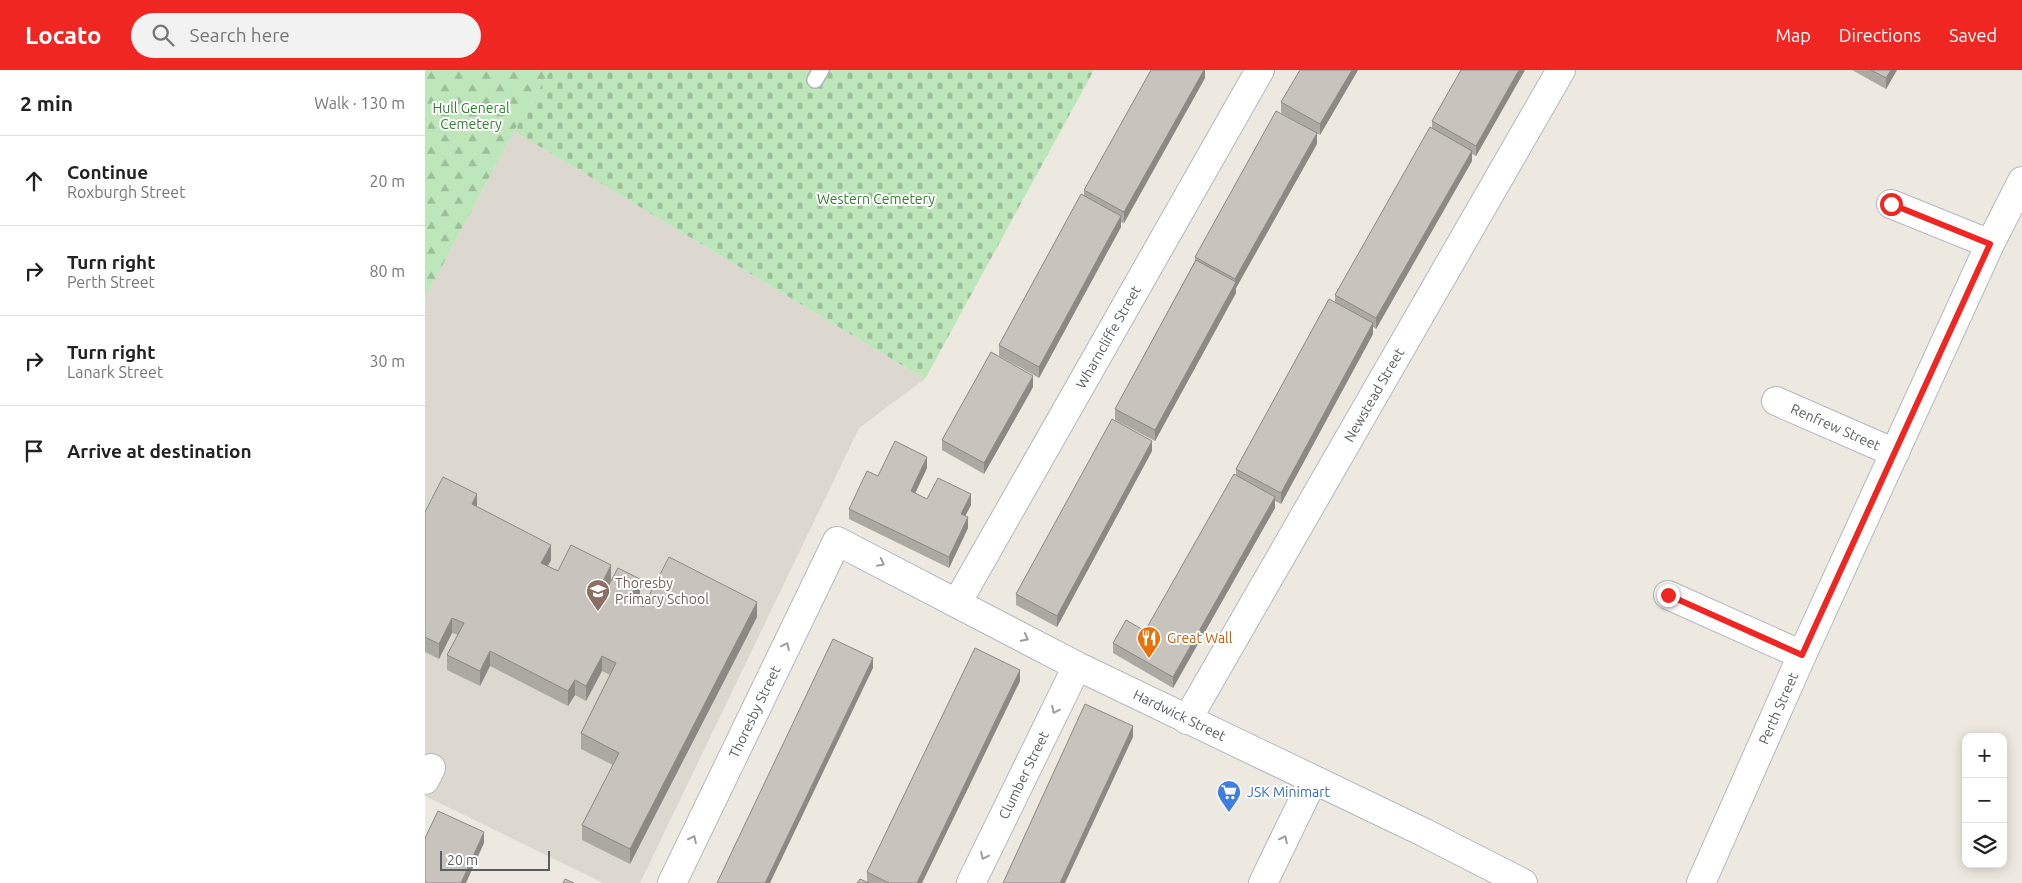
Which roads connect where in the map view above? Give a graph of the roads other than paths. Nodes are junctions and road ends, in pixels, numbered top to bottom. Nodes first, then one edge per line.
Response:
1 (1260, 70) edge
2 (1561, 70) edge
3 (2022, 181) edge
4 (1891, 204) dead end
5 (1990, 244) junction
6 (1776, 401) dead end
7 (1895, 453) junction
8 (837, 541) joint
9 (1668, 595) dead end
10 (957, 602) junction
11 (1802, 655) junction
12 (1077, 666) junction
13 (1187, 720) junction
14 (1313, 780) junction
15 (671, 883) edge
16 (971, 883) edge
17 (1263, 883) edge
18 (1523, 883) edge
19 (1701, 883) edge

1 - 10 street, Wharncliffe Street
2 - 13 street, Newstead Street
3 - 5 street, Perth Street
4 - 5 street
5 - 7 street, Perth Street
6 - 7 street, Renfrew Street
7 - 11 street, Perth Street
8 -> 10 street, Hardwick Street
15 -> 8 street, Thoresby Street
9 - 11 street
10 -> 12 street, Hardwick Street
11 - 19 street, Perth Street
12 - 13 street, Hardwick Street
12 -> 16 street, Clumber Street
13 - 14 street, Hardwick Street
17 -> 14 street
14 - 18 street, Hardwick Street

